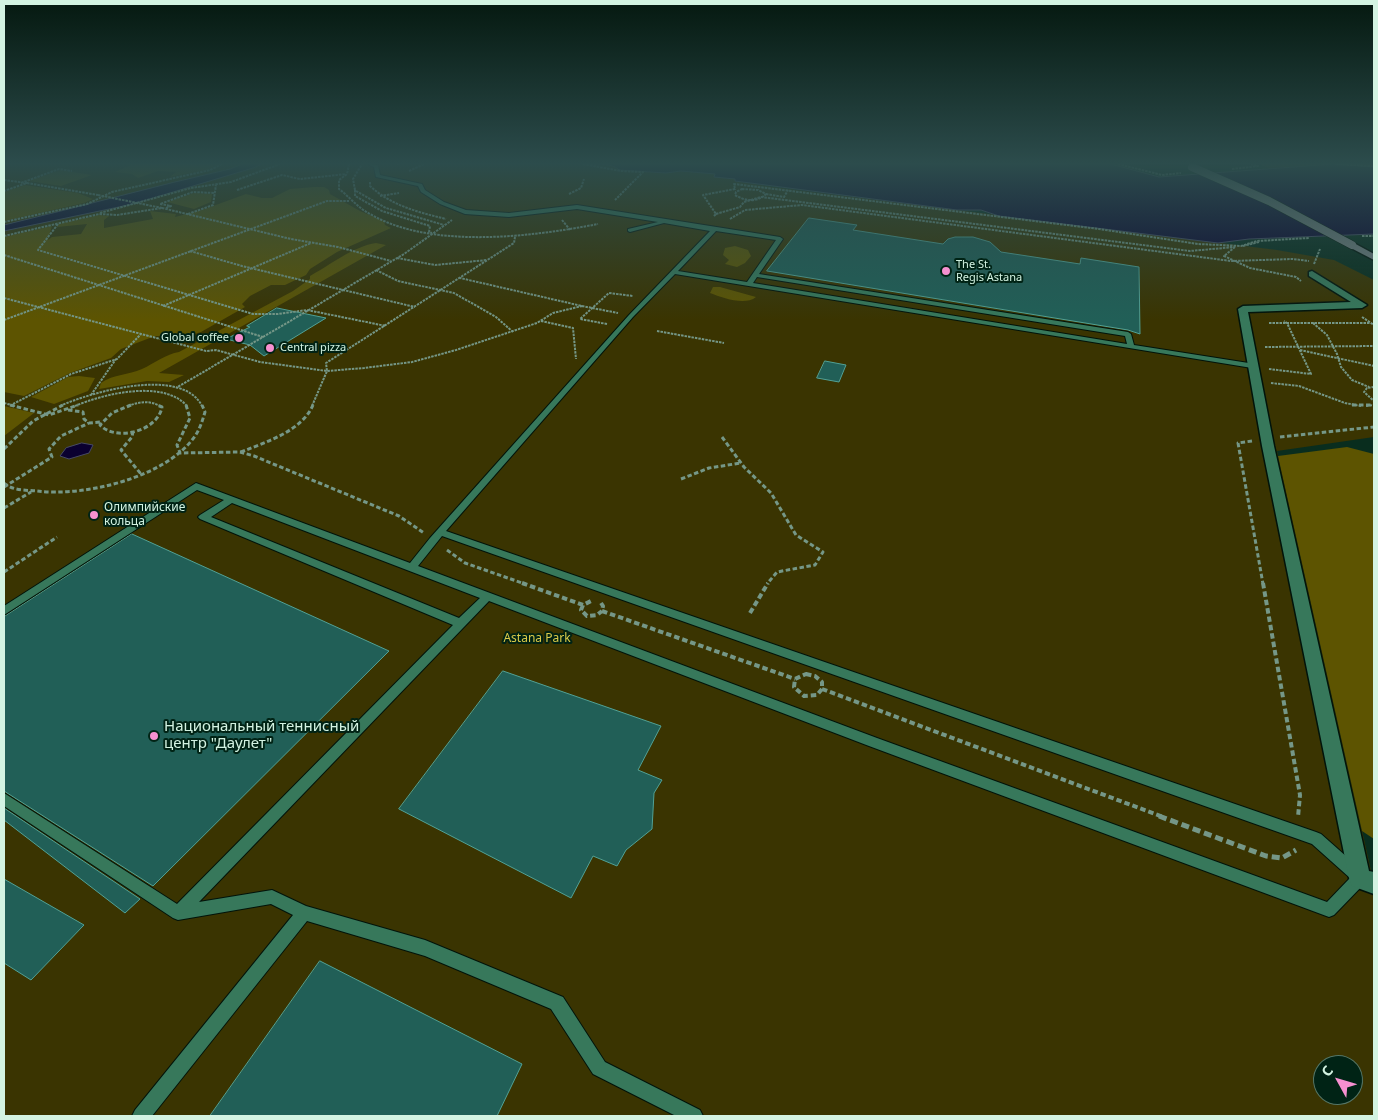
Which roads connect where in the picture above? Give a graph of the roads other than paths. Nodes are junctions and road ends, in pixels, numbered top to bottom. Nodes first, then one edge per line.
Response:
1 (632, 216) edge
2 (1298, 216) edge
3 (666, 222) junction
4 (630, 230) dead end
5 (717, 230) junction
6 (1374, 257) edge
7 (1313, 268) road end
8 (674, 272) junction
9 (755, 275) junction
10 (748, 284) junction
11 (1130, 346) junction
12 (1254, 371) junction
13 (230, 500) junction
14 (437, 537) junction
15 (411, 568) junction
16 (487, 597) junction
17 (4, 611) edge
18 (462, 624) junction
19 (4, 799) edge
20 (1360, 878) junction
21 (1374, 883) edge
22 (178, 913) junction
23 (304, 913) junction
24 (141, 1116) edge
25 (694, 1116) edge

1 - 3 lane
2 - 6 main road, bridge
3 - 4 lane
3 - 5 lane
5 - 8 lane
5 - 9 lane
7 - 12 street
8 - 10 lane
8 - 14 lane
9 - 10 lane
9 - 11 lane
10 - 11 lane
11 - 12 lane
12 - 20 street
13 - 15 lane
13 - 17 lane
13 - 18 lane
14 - 15 lane
14 - 20 lane
15 - 16 lane
16 - 18 lane
16 - 20 lane
18 - 22 lane
19 - 22 lane
20 - 21 street
22 - 23 lane
23 - 24 lane
23 - 25 lane

